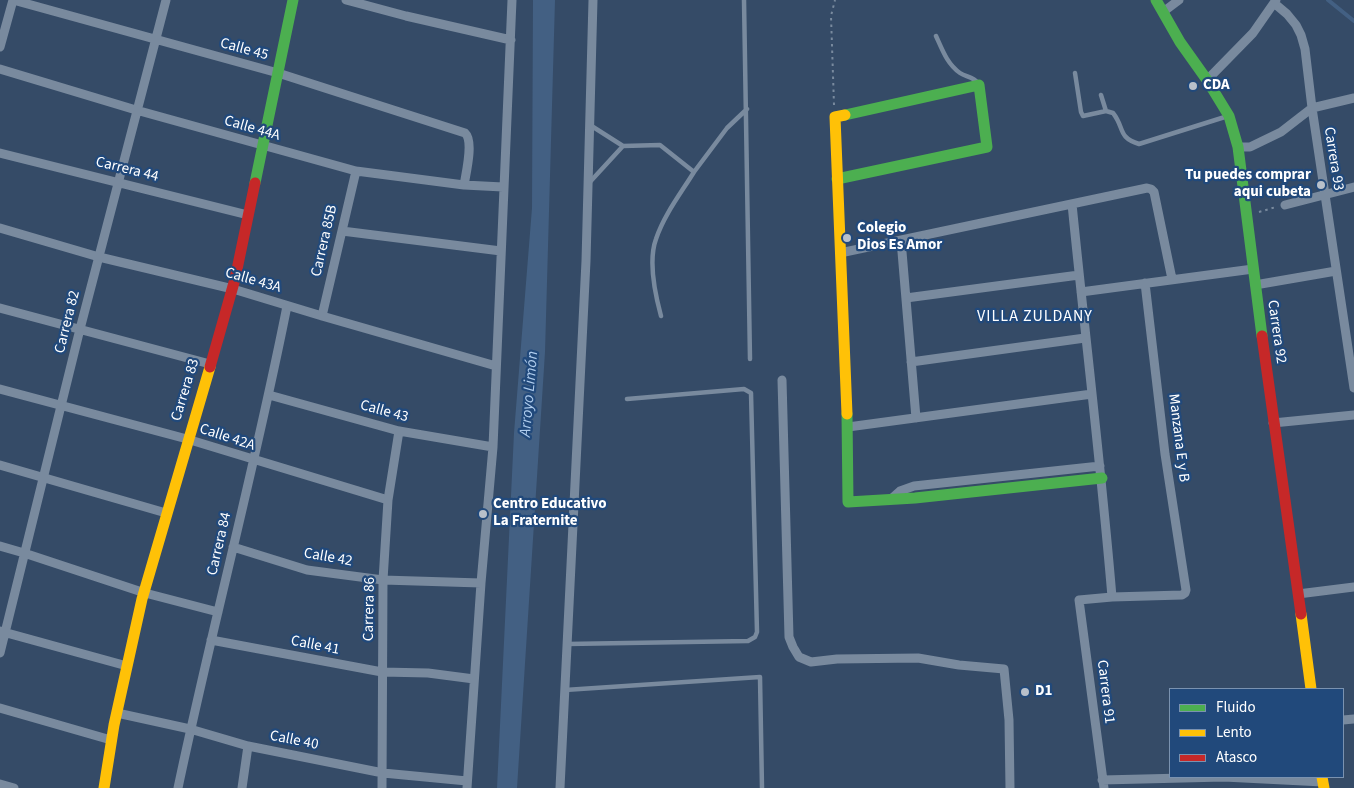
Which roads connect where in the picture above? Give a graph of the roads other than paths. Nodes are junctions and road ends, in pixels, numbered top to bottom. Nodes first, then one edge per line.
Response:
1 (13, 0) edge
2 (166, 0) edge
3 (293, 0) edge
4 (346, 0) edge
5 (512, 0) edge
6 (593, 0) edge
7 (744, 0) edge
8 (1156, 0) edge
9 (1179, 0) edge
10 (1275, 2) edge
11 (1163, 12) junction
12 (3, 25) edge
13 (936, 36) dead end
14 (511, 40) junction
15 (155, 41) junction
16 (0, 47) edge
17 (0, 69) edge
18 (278, 73) junction
19 (1075, 73) dead end
20 (1207, 80) junction
21 (979, 84) junction
22 (1101, 95) dead end
23 (1354, 98) edge
24 (1312, 108) junction
25 (747, 109) junction
26 (136, 110) junction
27 (1106, 111) junction
28 (1229, 116) junction
29 (590, 125) junction
30 (263, 146) junction
31 (623, 146) junction
32 (1238, 147) junction
33 (0, 153) edge
34 (356, 171) junction
35 (694, 172) junction
36 (837, 178) junction
37 (118, 182) junction
38 (588, 184) junction
39 (464, 185) junction
40 (503, 187) junction
41 (1354, 187) edge
42 (1325, 195) junction
43 (1072, 204) junction
44 (1285, 205) road end
45 (248, 215) junction
46 (0, 228) edge
47 (342, 231) junction
48 (901, 240) junction
49 (501, 251) junction
50 (840, 253) junction
51 (98, 257) junction
52 (1253, 269) junction
53 (1336, 271) junction
54 (1079, 274) junction
55 (1172, 279) junction
56 (1146, 283) junction
57 (1255, 285) junction
58 (233, 289) junction
59 (1081, 292) junction
60 (906, 298) junction
61 (287, 306) junction
62 (0, 308) edge
63 (322, 316) junction
64 (661, 316) dead end
65 (80, 329) junction
66 (1085, 338) junction
67 (750, 359) dead end
68 (911, 362) junction
69 (210, 364) junction
70 (496, 366) junction
71 (782, 380) dead end
72 (1354, 388) edge
73 (0, 389) edge
74 (1092, 394) junction
75 (269, 395) junction
76 (627, 399) dead end
77 (61, 405) junction
78 (1354, 415) edge
79 (916, 418) junction
80 (1273, 423) junction
81 (848, 427) junction
82 (399, 431) junction
83 (187, 440) junction
84 (493, 447) junction
85 (254, 461) junction
86 (0, 465) edge
87 (1100, 466) junction
88 (43, 477) junction
89 (1102, 478) junction
90 (891, 499) junction
91 (388, 500) junction
92 (166, 513) junction
93 (0, 546) edge
94 (233, 547) junction
95 (24, 553) junction
96 (383, 580) junction
97 (481, 583) junction
98 (1354, 587) edge
99 (145, 593) junction
100 (1298, 594) junction
101 (1112, 597) junction
102 (218, 612) junction
103 (3, 632) edge
104 (211, 640) junction
105 (567, 644) junction
106 (0, 653) edge
107 (127, 666) junction
108 (382, 672) junction
109 (474, 679) junction
110 (1311, 688) edge
111 (565, 690) junction
112 (0, 708) edge
113 (118, 713) junction
114 (190, 729) junction
115 (111, 740) junction
116 (248, 746) junction
117 (383, 773) junction
118 (1207, 778) edge
119 (1244, 778) edge
120 (1323, 782) edge
121 (0, 784) edge
122 (1103, 784) edge
123 (467, 785) edge
124 (14, 788) edge
125 (104, 788) edge
126 (178, 788) edge
127 (242, 788) edge
128 (382, 788) edge
129 (560, 788) edge
130 (762, 788) edge
131 (1010, 788) edge

1 - 12 street
1 - 15 street, Calle 45
2 - 15 street, Carrera 82
3 - 18 street, Carrera 83
4 - 14 street
5 - 14 street
6 - 29 street
7 - 25 lane
8 - 11 street, Carrera 92
9 - 11 street
10 - 20 street
10 - 24 street, Carrera 93
11 - 20 street, Carrera 92
12 - 16 street
13 - 21 lane
14 - 40 street
15 - 18 street, Calle 45
15 - 26 street, Carrera 82
17 - 26 street, Calle 44A
18 - 30 street, Carrera 83
18 - 39 street, Calle 45
19 - 27 lane
20 - 28 street, Carrera 92
21 - 36 street
21 - 36 street
22 - 27 lane
23 - 24 street
24 - 32 street
24 - 42 street, Carrera 93
25 - 35 lane
25 - 67 lane
26 - 30 street, Calle 44A
26 - 37 street, Carrera 82
27 - 28 lane
28 - 32 street, Carrera 92
29 - 31 lane
29 - 38 street
30 - 34 street, Calle 44A
30 - 45 street, Carrera 83
31 - 35 lane
31 - 38 lane
32 - 52 street, Carrera 92
33 - 37 street, Carrera 44
34 - 39 street, Calle 44A
34 - 47 street, Carrera 85B
35 - 64 lane
36 - 50 street
37 - 45 street, Carrera 44
37 - 51 street, Carrera 82
38 - 105 street
39 - 40 street, Calle 44A
40 - 49 street
41 - 42 street
42 - 44 street
42 - 53 street, Carrera 93
43 - 48 street
43 - 54 street
43 - 55 street
45 - 58 street, Carrera 83
46 - 51 street, Calle 43A
47 - 49 street
47 - 63 street, Carrera 85B
48 - 50 street
48 - 60 street
49 - 70 street
50 - 81 street
51 - 58 street, Calle 43A
51 - 65 street, Carrera 82
52 - 55 street
52 - 57 street, Carrera 92
53 - 57 street
53 - 72 street, Carrera 93
54 - 59 street
54 - 60 street
55 - 56 street
56 - 59 street
56 - 101 street, Manzana E y B
57 - 80 street, Carrera 92
58 - 61 street, Calle 43A
58 - 69 street, Carrera 83
59 - 66 street
60 - 68 street
61 - 63 street, Calle 43A
61 - 75 street, Carrera 84
62 - 65 street
63 - 70 street, Calle 43A
65 - 69 street
65 - 77 street, Carrera 82
66 - 68 street
66 - 74 street
68 - 79 street
69 - 83 street, Carrera 83
70 - 84 street
71 - 131 street
73 - 77 street, Calle 42A
74 - 79 street
74 - 87 street
75 - 82 street, Calle 43
75 - 85 street, Carrera 84
76 - 105 lane
77 - 83 street, Calle 42A
77 - 88 street, Carrera 82
78 - 80 street
79 - 81 street
80 - 100 street, Carrera 92
81 - 90 street
82 - 84 street, Calle 43
82 - 91 street, Carrera 86
83 - 85 street, Calle 42A
83 - 92 street, Carrera 83
84 - 97 street
85 - 91 street, Calle 42A
85 - 94 street, Carrera 84
86 - 88 street
87 - 89 street
87 - 90 street
88 - 92 street
88 - 95 street, Carrera 82
89 - 90 street
89 - 101 street
91 - 96 street, Carrera 86
92 - 99 street, Carrera 83
93 - 95 street
94 - 96 street, Calle 42
94 - 102 street, Carrera 84
95 - 99 street
95 - 103 street, Carrera 82
96 - 97 street, Calle 42
96 - 108 street, Carrera 86
97 - 109 street
98 - 100 street
99 - 102 street
99 - 107 street, Carrera 83
100 - 110 street, Carrera 92
101 - 122 street, Carrera 91
102 - 104 street, Carrera 84
103 - 106 street, Carrera 82
103 - 107 street
104 - 108 street, Calle 41
104 - 114 street, Carrera 84
105 - 111 street
107 - 113 street, Carrera 83
108 - 109 street, Calle 41
108 - 117 street, Carrera 86
109 - 123 street
111 - 129 street
111 - 130 lane
112 - 115 street
113 - 114 street, Calle 40
113 - 115 street, Carrera 83
114 - 116 street, Calle 40
114 - 126 street, Carrera 84
115 - 125 street, Carrera 83
116 - 117 street, Calle 40
116 - 127 street
117 - 123 street, Calle 40
117 - 128 street, Carrera 86
118 - 122 street
119 - 120 street
121 - 124 street

